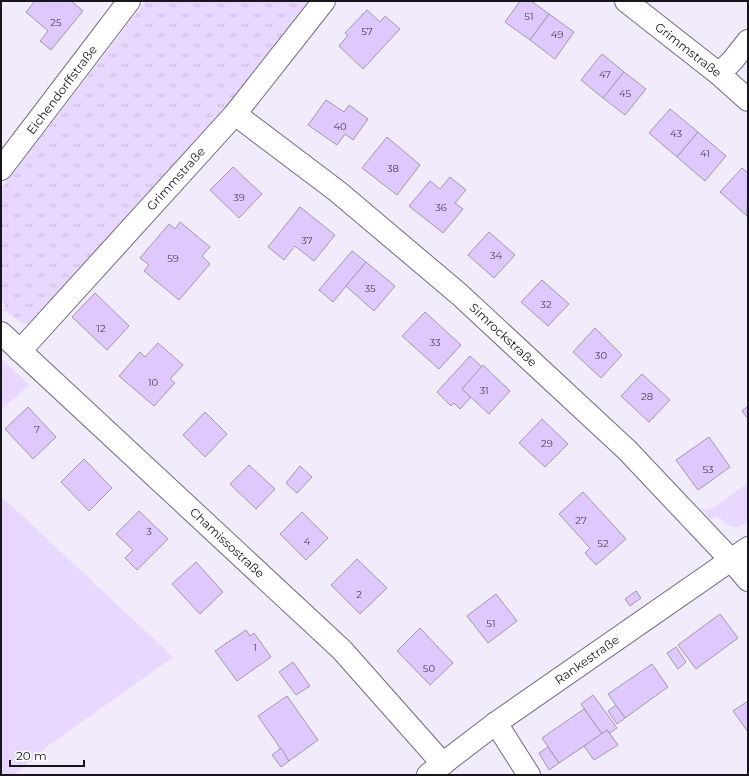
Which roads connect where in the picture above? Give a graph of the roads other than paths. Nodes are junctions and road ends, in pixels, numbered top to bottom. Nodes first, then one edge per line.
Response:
1 (324, 1) edge
2 (626, 1) edge
3 (121, 4) edge
4 (748, 41) edge
5 (719, 74) junction
6 (748, 100) edge
7 (235, 114) junction
8 (1, 169) edge
9 (1, 333) edge
10 (20, 351) junction
11 (740, 554) edge
12 (748, 580) edge
13 (496, 723) junction
14 (435, 770) edge
15 (530, 775) edge

1 - 7 street, Grimmstraße
2 - 5 street, Grimmstraße
3 - 8 street, Eichendorffstraße
4 - 5 street
5 - 6 street, Grimmstraße
7 - 10 street, Grimmstraße
7 - 11 street, Simrockstraße
9 - 10 street, Chamissostraße
10 - 14 street, Chamissostraße
11 - 12 street, Simrockstraße
11 - 13 street, Rankestraße
13 - 14 street, Rankestraße
13 - 15 street

